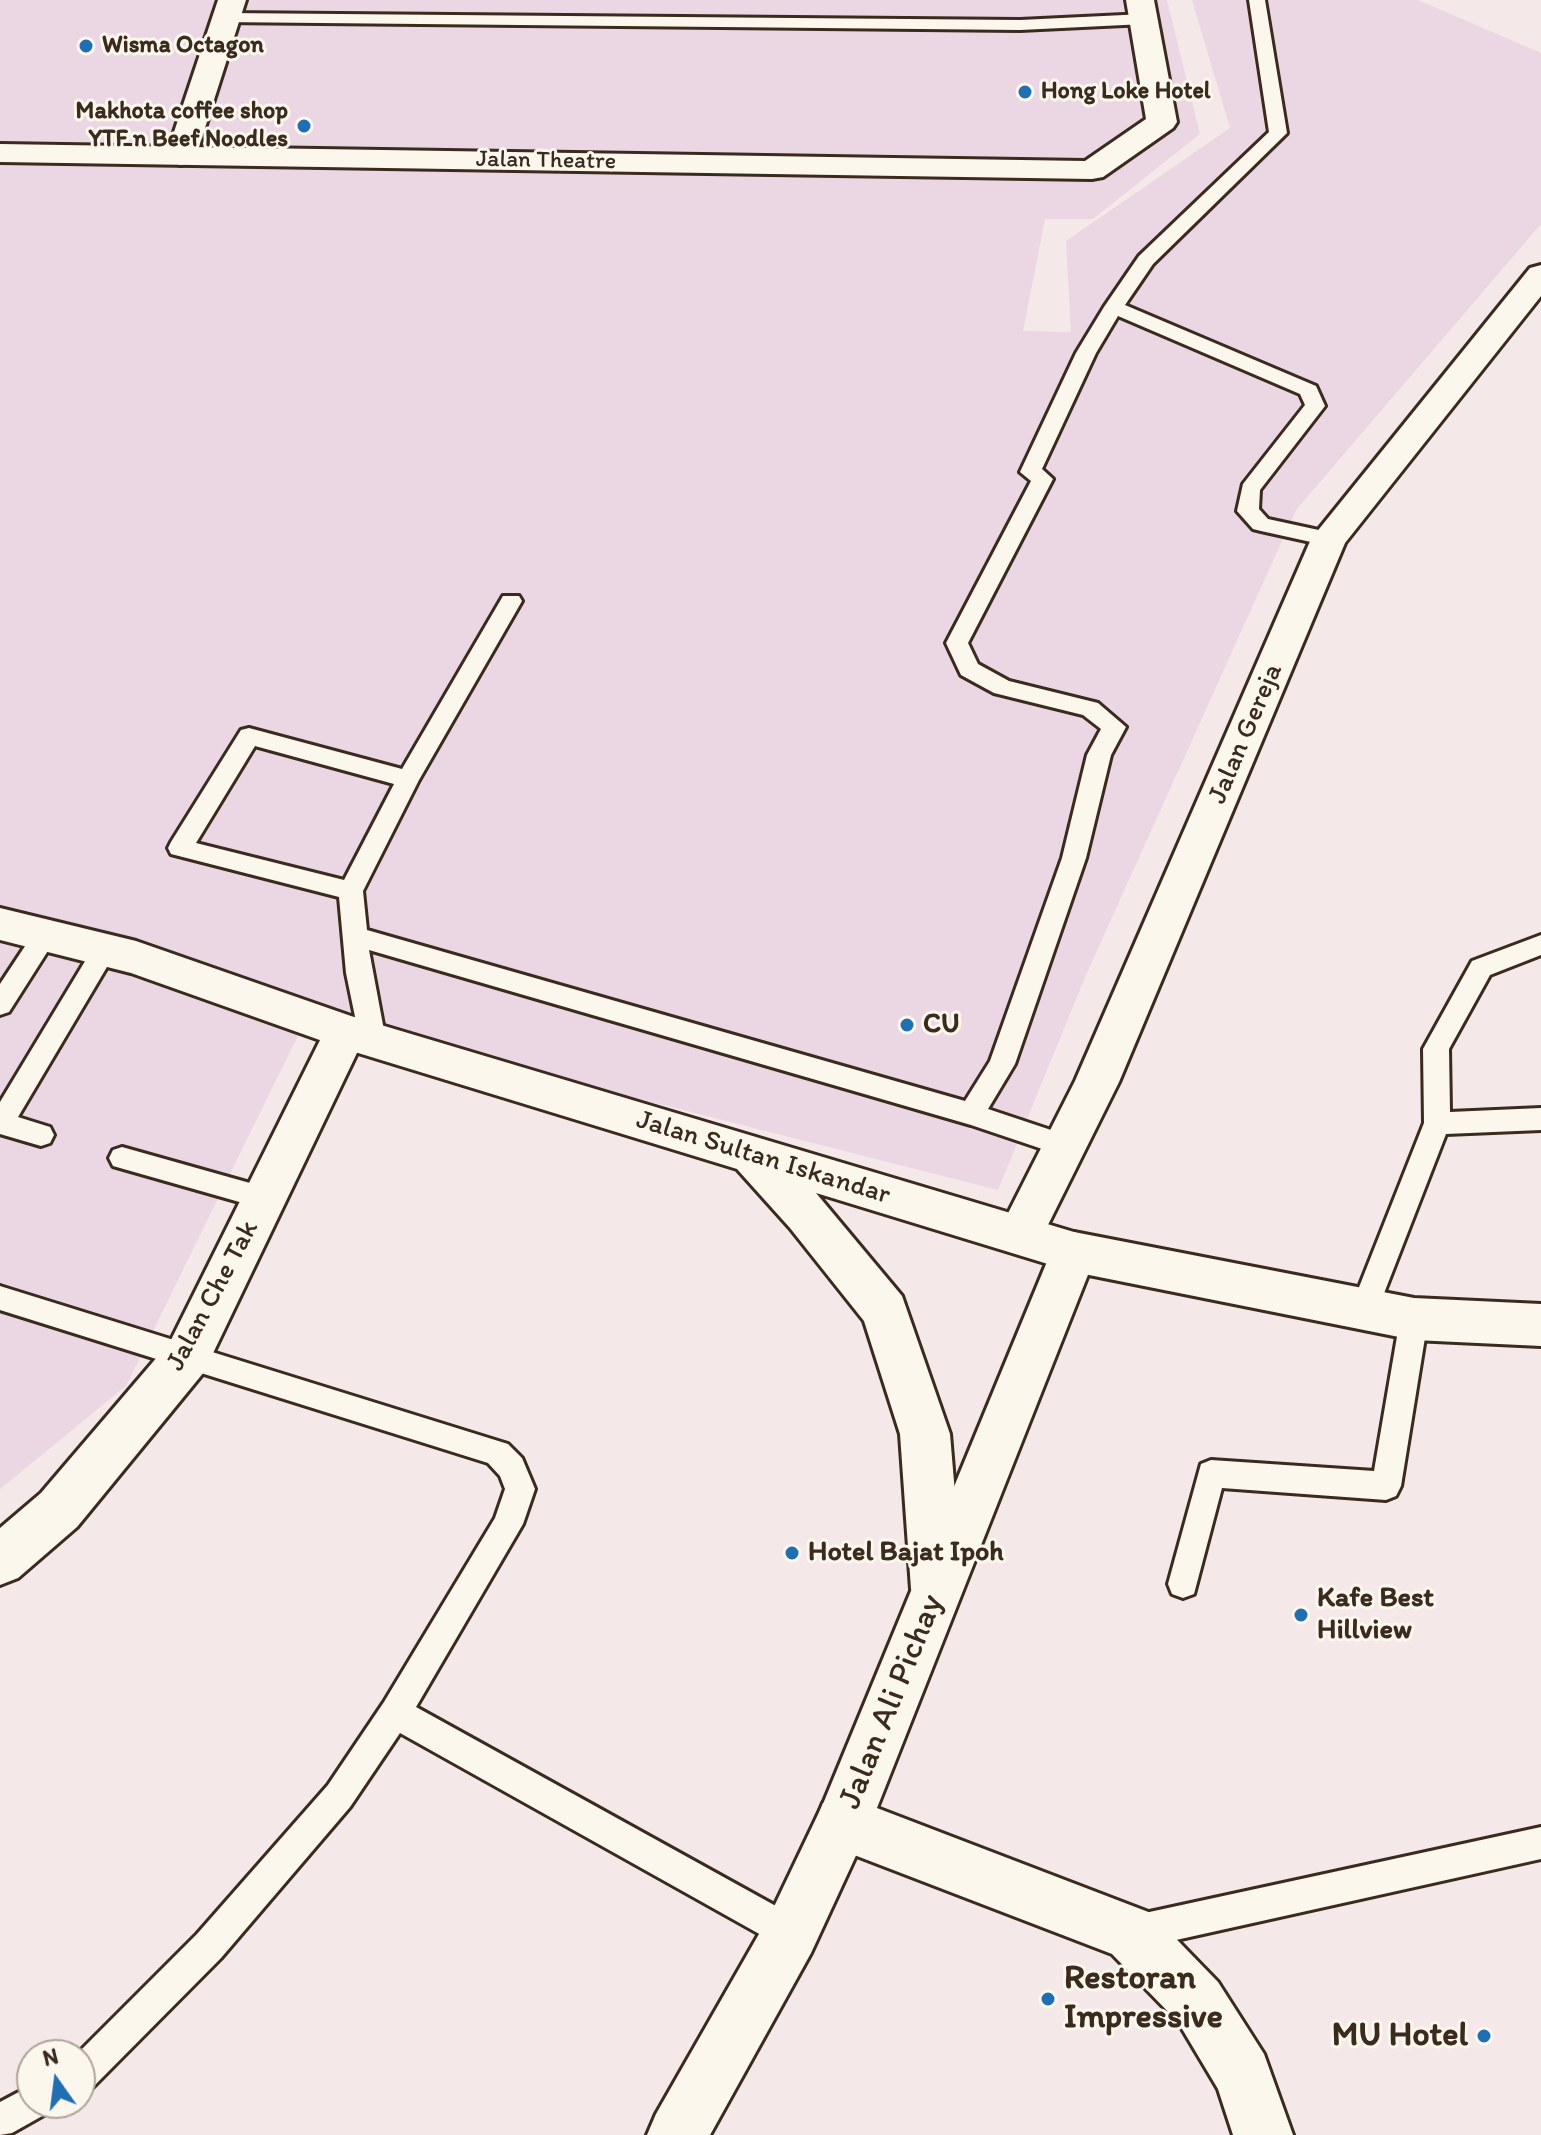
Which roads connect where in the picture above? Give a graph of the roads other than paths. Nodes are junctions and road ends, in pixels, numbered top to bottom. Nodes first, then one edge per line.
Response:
1 (1257, 0) edge
2 (229, 9) edge
3 (1142, 10) edge
4 (0, 153) edge
5 (181, 156) junction
6 (1541, 275) edge
7 (1114, 307) junction
8 (1329, 539) junction
9 (511, 601) dead end
10 (408, 779) junction
11 (351, 891) junction
12 (0, 924) edge
13 (46, 935) junction
14 (354, 936) junction
15 (1541, 945) edge
16 (105, 950) junction
17 (0, 1005) edge
18 (359, 1036) junction
19 (971, 1114) junction
20 (1541, 1119) edge
21 (1437, 1123) junction
22 (41, 1135) dead end
23 (1066, 1146) junction
24 (752, 1155) junction
25 (122, 1158) dead end
26 (264, 1198) junction
27 (1020, 1235) junction
28 (1074, 1252) junction
29 (0, 1298) edge
30 (1364, 1310) junction
31 (1414, 1319) junction
32 (1541, 1325) edge
33 (187, 1357) junction
34 (0, 1561) edge
35 (1183, 1584) dead end
36 (937, 1589) junction
37 (395, 1713) junction
38 (843, 1823) junction
39 (1541, 1843) edge
40 (791, 1933) junction
41 (1131, 1933) junction
42 (96, 2060) edge
43 (677, 2135) edge
44 (1263, 2135) edge

1 - 7 lane
2 - 3 lane
2 - 5 main road
3 - 5 main road, Jalan Theatre
4 - 5 main road, Jalan Theatre
6 - 8 main road, Jalan Gereja
7 - 8 lane
7 - 19 lane
8 - 23 main road, Jalan Gereja
9 - 10 lane
10 - 11 lane
10 - 11 lane
11 - 14 lane
12 - 13 main road, Jalan Sultan Iskandar
13 - 16 main road, Jalan Sultan Iskandar
13 - 17 lane
14 - 18 lane
14 - 19 lane
15 - 21 lane
16 - 18 main road, Jalan Sultan Iskandar
16 - 22 lane
18 - 24 main road, Jalan Sultan Iskandar
18 - 26 main road, Jalan Che Tak
19 - 23 lane
20 - 21 lane
21 - 30 lane
23 - 27 main road, Jalan Gereja
24 - 27 main road, Jalan Sultan Iskandar
24 - 36 main road
25 - 26 lane
26 - 33 main road, Jalan Che Tak
27 - 28 main road, Jalan Sultan Iskandar
28 - 30 main road, Jalan Sultan Iskandar
28 - 36 main road, Jalan Ali Pichay
29 - 33 lane
30 - 31 main road, Jalan Sultan Iskandar
31 - 32 main road, Jalan Sultan Iskandar
31 - 35 lane
33 - 34 main road, Jalan Che Tak
33 - 37 lane
36 - 38 main road, Jalan Ali Pichay
37 - 40 lane
37 - 42 lane
38 - 40 main road, Jalan Ali Pichay
38 - 41 main road
39 - 41 lane
40 - 43 main road, Jalan Ali Pichay
41 - 44 main road

